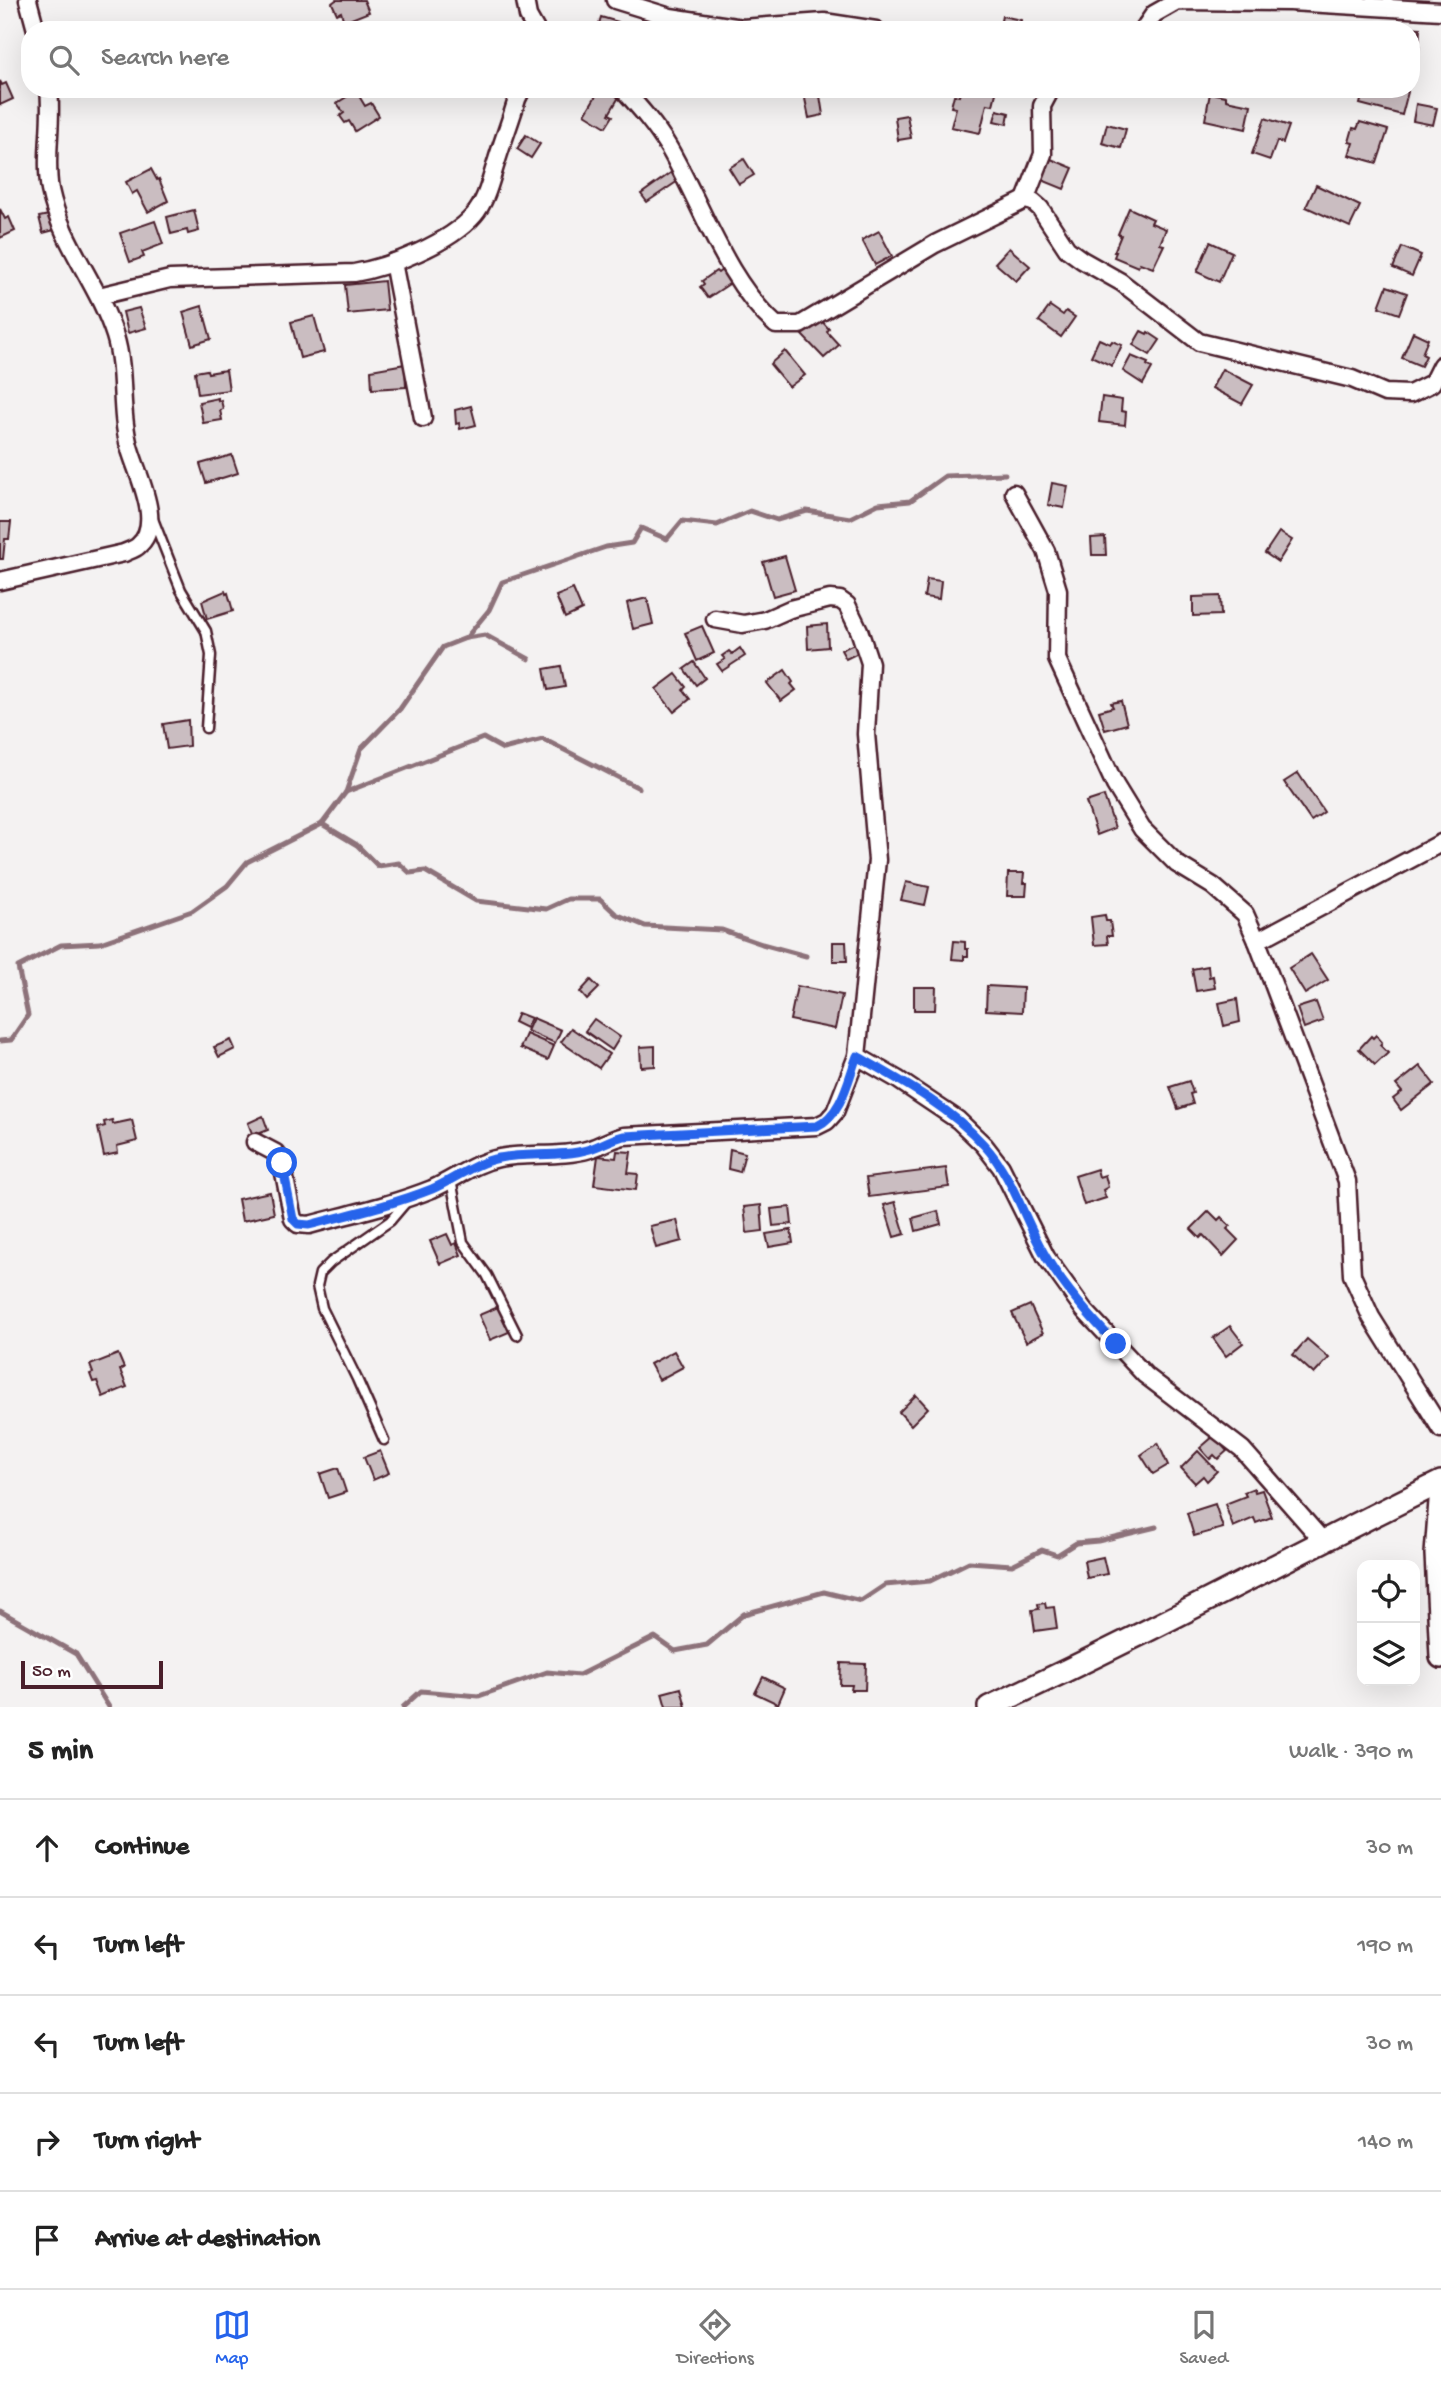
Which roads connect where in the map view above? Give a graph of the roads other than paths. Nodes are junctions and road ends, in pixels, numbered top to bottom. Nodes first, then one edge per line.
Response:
1 (28, 0) edge
2 (525, 0) edge
3 (615, 0) edge
4 (1177, 0) edge
5 (1441, 11) edge
6 (34, 21) edge
7 (531, 21) edge
8 (696, 21) edge
9 (1149, 21) edge
10 (50, 98) edge
11 (518, 98) edge
12 (630, 98) edge
13 (1046, 98) edge
14 (1025, 200) junction
15 (393, 262) junction
16 (99, 296) junction
17 (1441, 365) edge
18 (424, 418) dead end
19 (1014, 493) dead end
20 (148, 503) junction
21 (0, 581) edge
22 (715, 619) dead end
23 (206, 728) dead end
24 (1441, 843) edge
25 (1258, 941) junction
26 (857, 1056) junction
27 (255, 1142) dead end
28 (452, 1180) junction
29 (411, 1196) junction
30 (517, 1335) dead end
31 (1441, 1429) edge
32 (384, 1440) dead end
33 (1441, 1482) edge
34 (1441, 1488) edge
35 (1322, 1540) junction
36 (1441, 1657) edge
37 (989, 1707) edge

1 - 6 street
2 - 7 street
3 - 8 street
4 - 5 street
4 - 9 street
10 - 16 street
11 - 15 street
12 - 14 street
13 - 14 street
14 - 17 street
15 - 16 street
15 - 18 street
16 - 20 street
19 - 25 street
20 - 21 street
20 - 23 lane
22 - 26 street
24 - 25 street
25 - 31 street
26 - 28 street
26 - 35 street
27 - 29 street
28 - 29 street
28 - 30 lane
29 - 32 lane
33 - 35 street
34 - 36 street
35 - 37 street

